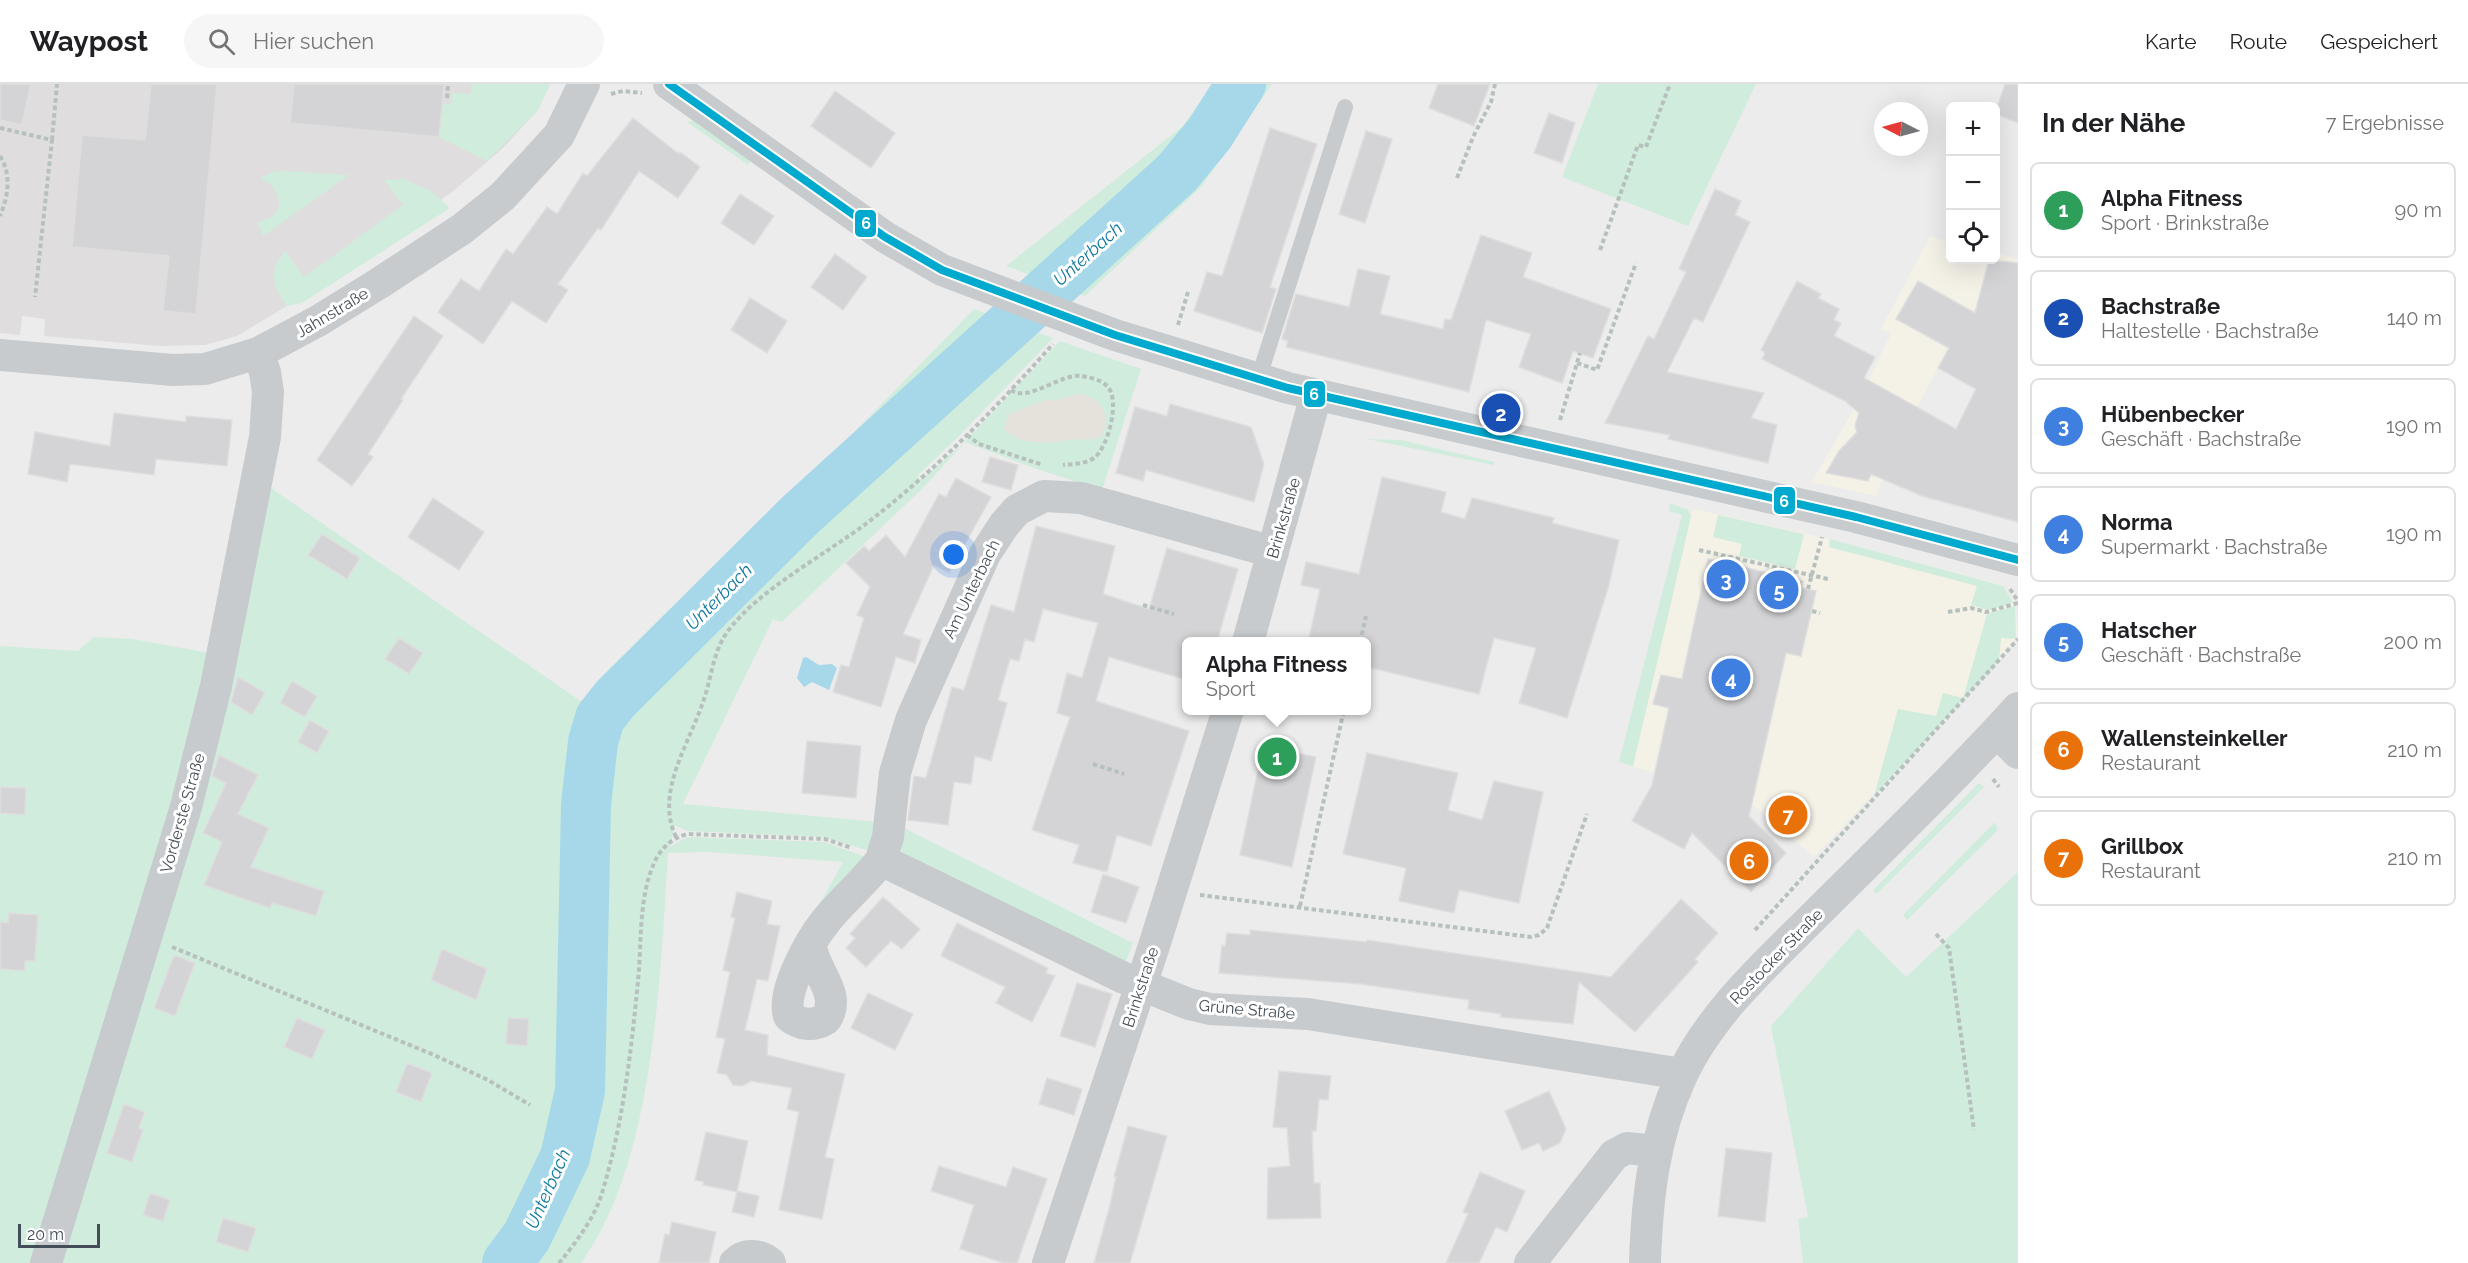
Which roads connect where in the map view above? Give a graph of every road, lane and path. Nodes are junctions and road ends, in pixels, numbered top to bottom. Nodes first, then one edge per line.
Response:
1 (57, 84) edge
2 (448, 84) edge
3 (584, 84) edge
4 (669, 84) edge
5 (1495, 84) edge
6 (1670, 84) edge
7 (447, 98) dead end
8 (1345, 107) dead end
9 (0, 128) edge
10 (52, 141) junction
11 (0, 156) edge
12 (1457, 178) dead end
13 (0, 216) edge
14 (1600, 250) dead end
15 (1636, 263) dead end
16 (35, 297) dead end
17 (1067, 318) junction
18 (258, 353) junction
19 (1580, 353) dead end
20 (0, 355) edge
21 (1577, 363) junction
22 (1258, 380) junction
23 (1011, 389) junction
24 (1316, 395) junction
25 (967, 435) junction
26 (1554, 450) junction
27 (1829, 511) junction
28 (1699, 550) dead end
29 (1273, 552) junction
30 (2018, 560) edge
31 (1812, 575) junction
32 (1828, 579) dead end
33 (1808, 589) dead end
34 (2018, 603) edge
35 (1143, 605) dead end
36 (1812, 611) dead end
37 (1948, 612) dead end
38 (1820, 613) dead end
39 (1174, 614) dead end
40 (1366, 616) dead end
41 (1249, 637) edge
42 (1361, 637) edge
43 (2018, 708) edge
44 (1227, 715) edge
45 (1343, 715) edge
46 (2007, 743) edge
47 (1093, 764) dead end
48 (1124, 774) dead end
49 (1587, 814) dead end
50 (676, 837) junction
51 (881, 860) junction
52 (1173, 886) junction
53 (1300, 906) junction
54 (1936, 934) dead end
55 (146, 937) junction
56 (811, 947) dead end
57 (1141, 985) junction
58 (1682, 1074) junction
59 (530, 1105) dead end
60 (1974, 1130) dead end
61 (1655, 1151) junction
62 (46, 1263) edge
63 (559, 1263) edge
64 (735, 1263) edge
65 (770, 1263) edge
66 (1048, 1263) edge
67 (1530, 1263) edge
68 (1645, 1263) edge

1 - 10 path
2 - 7 path
3 - 18 street, Jahnstraße
4 - 17 street
5 - 12 path
6 - 14 path
8 - 22 lane
9 - 10 path
10 - 16 path
11 - 13 path
15 - 21 path
17 - 22 street
17 - 23 path
18 - 20 street, Jahnstraße
18 - 55 street, Vorderste Straße
19 - 21 path
21 - 26 path
22 - 24 street
23 - 25 path
23 - 25 path
24 - 26 street
24 - 29 street, Brinkstraße
25 - 50 path
26 - 27 street
27 - 30 street
27 - 31 path
28 - 31 path
29 - 41 street, Brinkstraße
29 - 51 street, Am Unterbach
31 - 32 path
31 - 33 path
34 - 37 path
35 - 39 path
36 - 38 path
40 - 42 path
43 - 46 street, Rostocker Straße
44 - 52 street, Brinkstraße
45 - 53 path
46 - 58 street, Rostocker Straße
47 - 48 path
49 - 53 path
50 - 51 path
50 - 63 path
51 - 56 street
51 - 57 street, Grüne Straße
52 - 53 path
52 - 57 street, Brinkstraße
54 - 60 path
55 - 59 path
55 - 62 street, Vorderste Straße
57 - 58 street, Grüne Straße
57 - 66 street, Brinkstraße
58 - 61 street, Rostocker Straße
61 - 67 street
61 - 68 street, Rostocker Straße
64 - 65 street

